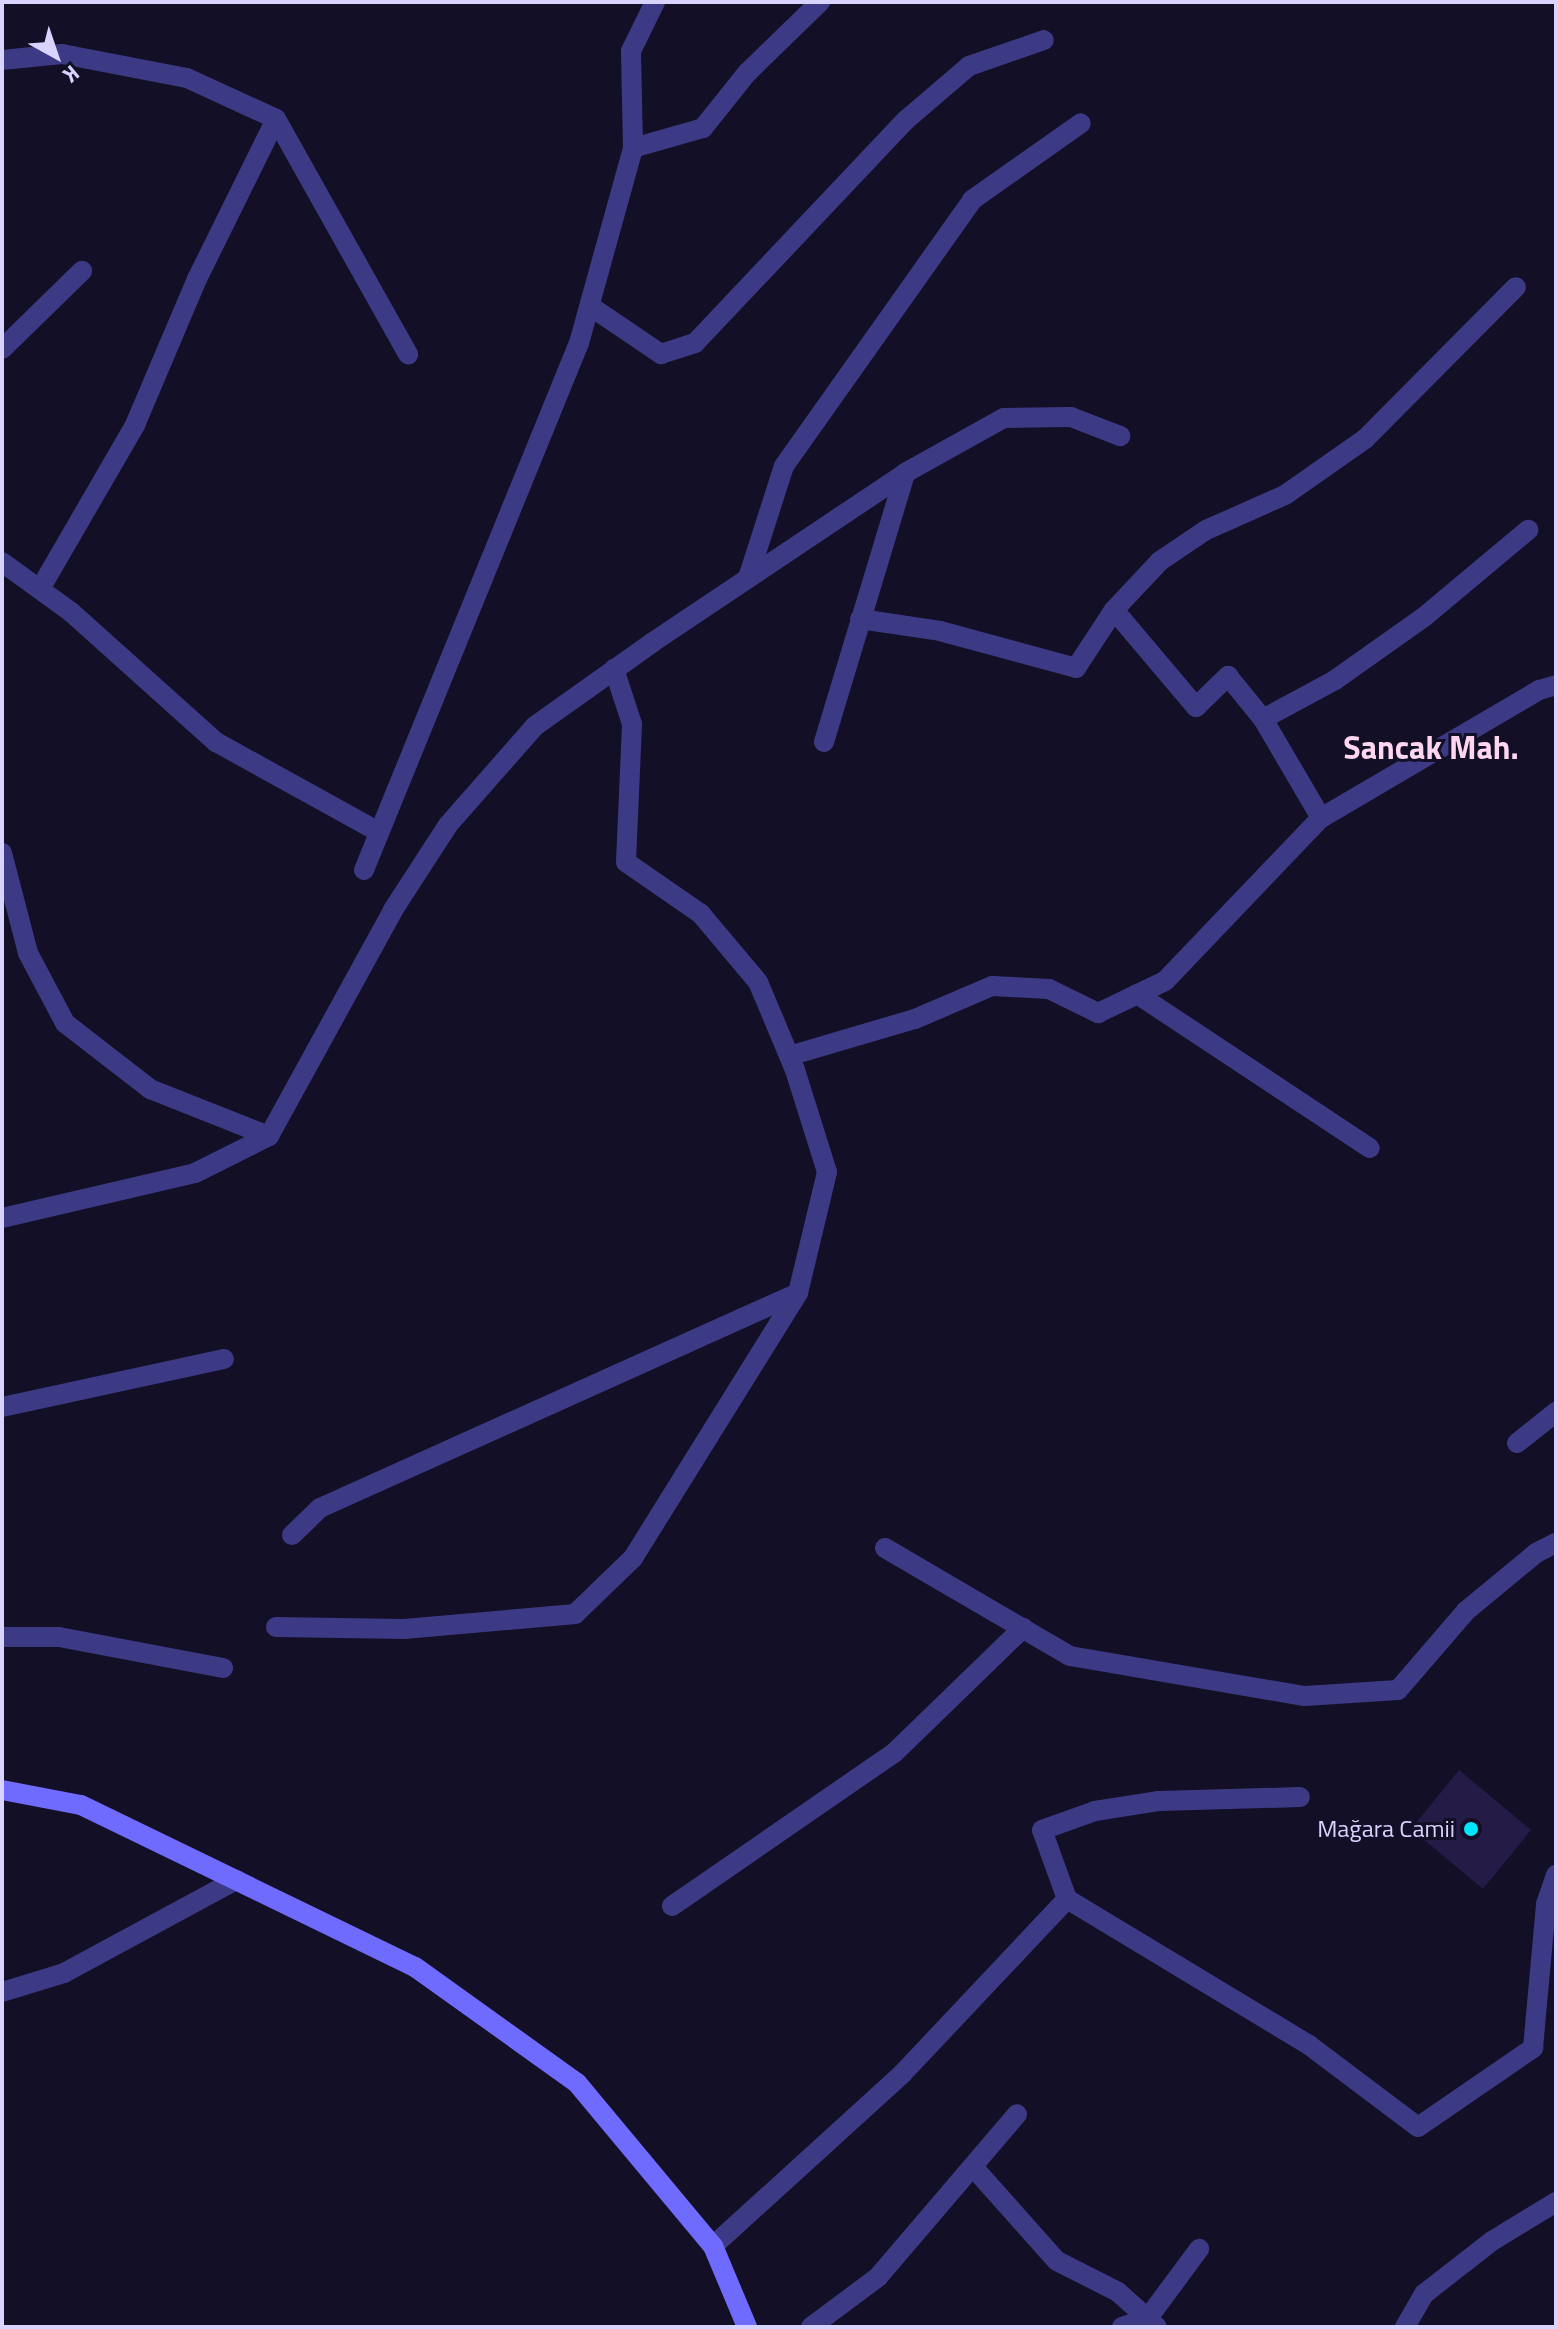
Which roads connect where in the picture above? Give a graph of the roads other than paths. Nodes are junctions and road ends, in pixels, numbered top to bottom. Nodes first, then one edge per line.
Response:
1 (655, 2) edge
2 (820, 2) edge
3 (1044, 40) dead end
4 (2, 60) edge
5 (276, 119) junction
6 (1081, 123) dead end
7 (633, 148) junction
8 (82, 271) dead end
9 (1516, 287) dead end
10 (590, 306) junction
11 (2, 349) edge
12 (408, 354) dead end
13 (1120, 436) dead end
14 (905, 473) junction
15 (1528, 530) dead end
16 (2, 562) edge
17 (748, 578) junction
18 (40, 589) junction
19 (1114, 610) junction
20 (860, 619) junction
21 (614, 669) junction
22 (1556, 685) edge
23 (1263, 719) junction
24 (824, 742) dead end
25 (1321, 818) junction
26 (379, 832) junction
27 (2, 853) edge
28 (364, 870) dead end
29 (1137, 994) junction
30 (789, 1056) junction
31 (269, 1136) junction
32 (1370, 1148) dead end
33 (2, 1218) edge
34 (798, 1293) junction
35 (224, 1359) dead end
36 (2, 1407) edge
37 (1556, 1412) edge
38 (1517, 1443) dead end
39 (292, 1535) dead end
40 (1556, 1543) edge
41 (885, 1548) dead end
42 (276, 1627) dead end
43 (1023, 1628) junction
44 (2, 1637) edge
45 (223, 1668) dead end
46 (2, 1790) edge
47 (1300, 1797) dead end
48 (1556, 1875) edge
49 (236, 1880) junction
50 (1067, 1899) junction
51 (672, 1906) dead end
52 (2, 1992) edge
53 (1017, 2114) dead end
54 (974, 2168) junction
55 (1556, 2202) edge
56 (713, 2246) junction
57 (1199, 2249) dead end
58 (1152, 2323) edge
59 (747, 2327) edge
60 (811, 2327) edge
61 (1122, 2327) edge
62 (1405, 2327) edge

1 - 7 street
2 - 7 street
3 - 10 street
4 - 5 street
5 - 12 street
5 - 18 street
6 - 17 street
7 - 10 street
8 - 11 street
9 - 19 street
10 - 26 street
13 - 14 street
14 - 17 street
14 - 20 street
15 - 23 street
16 - 18 street
17 - 21 street
18 - 26 street
19 - 20 street
19 - 23 street
20 - 24 street
21 - 30 street
21 - 31 street
22 - 25 street
23 - 25 street
25 - 29 street
26 - 28 street
27 - 31 street
29 - 30 street
29 - 32 street
30 - 34 street
31 - 33 street
34 - 39 street
34 - 42 street
35 - 36 street
37 - 38 street
40 - 43 street
41 - 43 street
43 - 51 street
44 - 45 street
46 - 49 street
47 - 50 street
48 - 50 street
49 - 52 street
49 - 56 street
50 - 56 street
53 - 54 street
54 - 58 street
54 - 60 street
55 - 62 street
56 - 59 street
57 - 58 street
58 - 61 street

